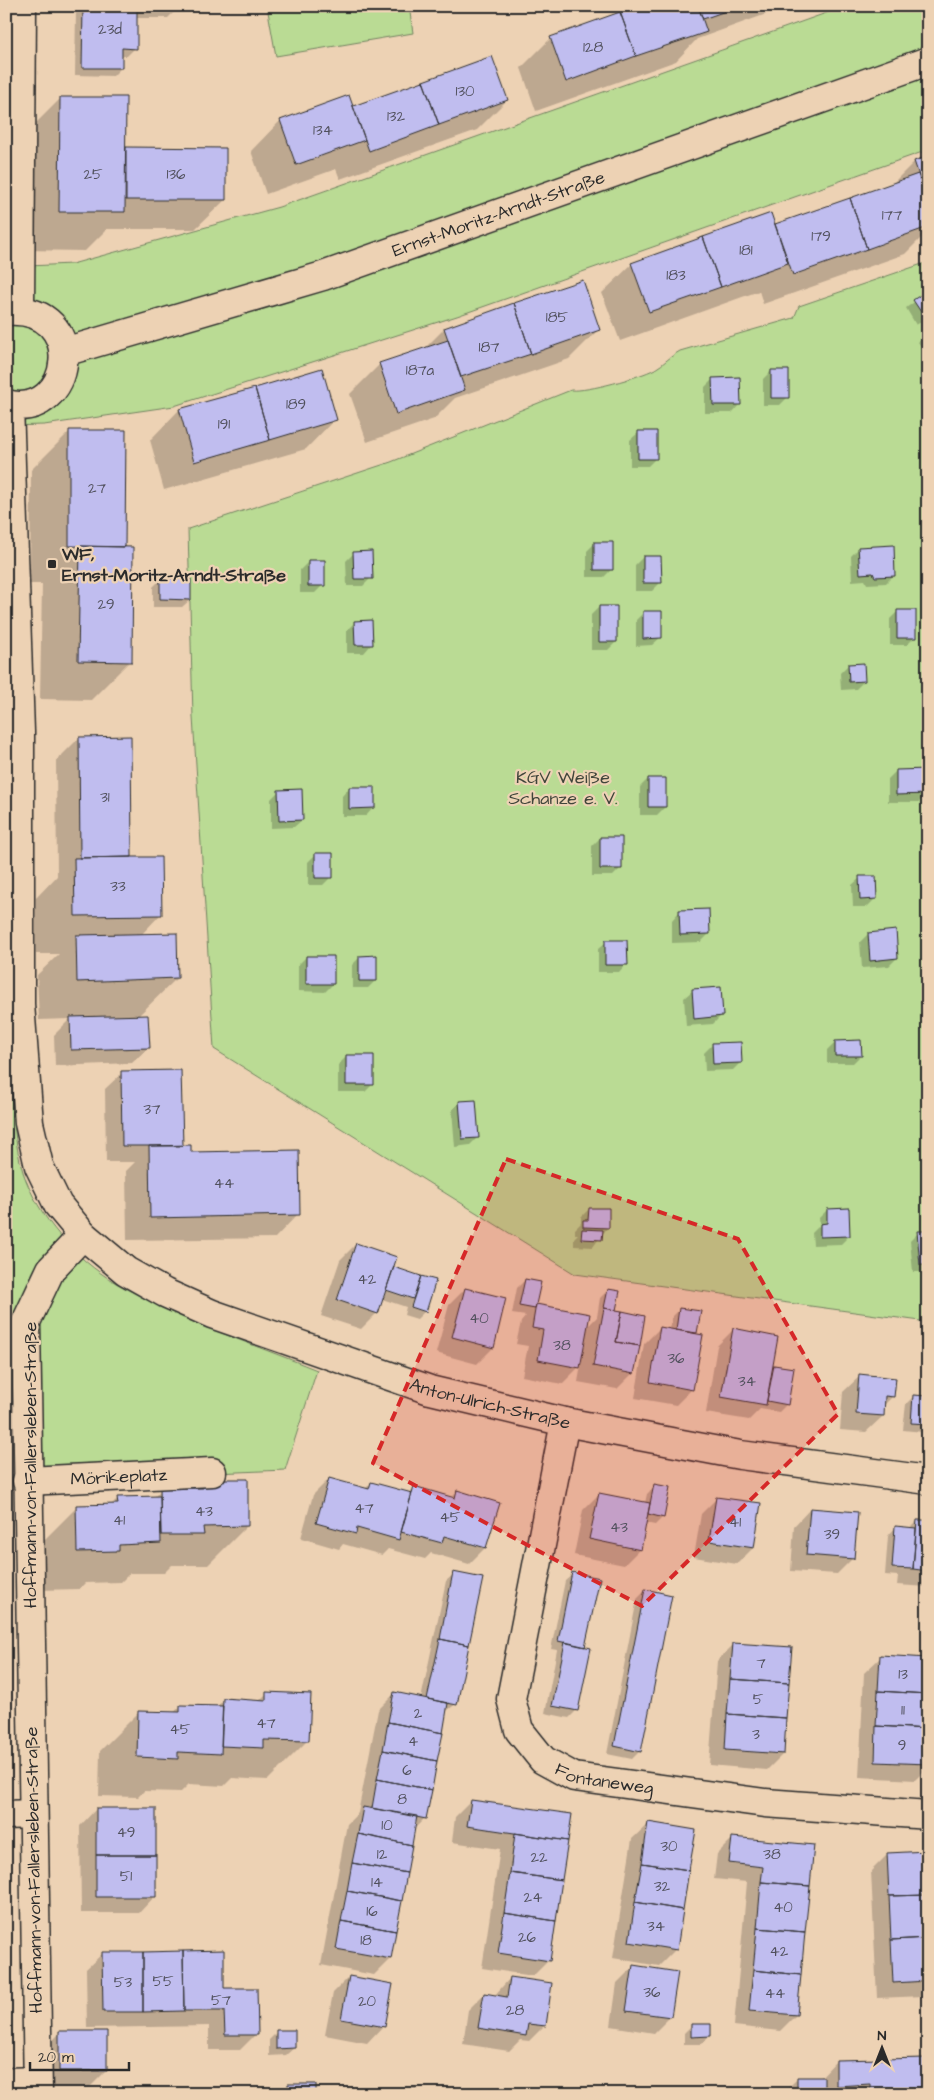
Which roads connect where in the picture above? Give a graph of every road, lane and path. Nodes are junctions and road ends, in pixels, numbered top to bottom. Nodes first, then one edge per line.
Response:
1 (22, 6) edge
2 (928, 61) edge
3 (13, 311) edge
4 (64, 352) junction
5 (8, 405) edge
6 (13, 733) edge
7 (15, 1069) edge
8 (83, 1235) junction
9 (16, 1322) edge
10 (565, 1422) junction
11 (212, 1472) dead end
12 (928, 1480) edge
13 (27, 1481) junction
14 (18, 1557) edge
15 (33, 1814) junction
16 (6, 1815) edge
17 (928, 1815) edge
18 (6, 2082) edge
19 (38, 2087) edge

1 - 3 street
2 - 4 street, Ernst-Moritz-Arndt-Straße
3 - 4 street
4 - 5 street
5 - 6 street
6 - 7 street
7 - 8 street
8 - 9 street, Hoffmann-von-Fallersleben-Straße
8 - 10 street, Anton-Ulrich-Straße
9 - 13 street, Hoffmann-von-Fallersleben-Straße
10 - 12 street, Anton-Ulrich-Straße
10 - 17 street, Fontaneweg
11 - 13 street, Mörikeplatz
13 - 14 street, Hoffmann-von-Fallersleben-Straße
14 - 15 street, Hoffmann-von-Fallersleben-Straße
15 - 16 street
15 - 19 street, Hoffmann-von-Fallersleben-Straße
18 - 19 street

